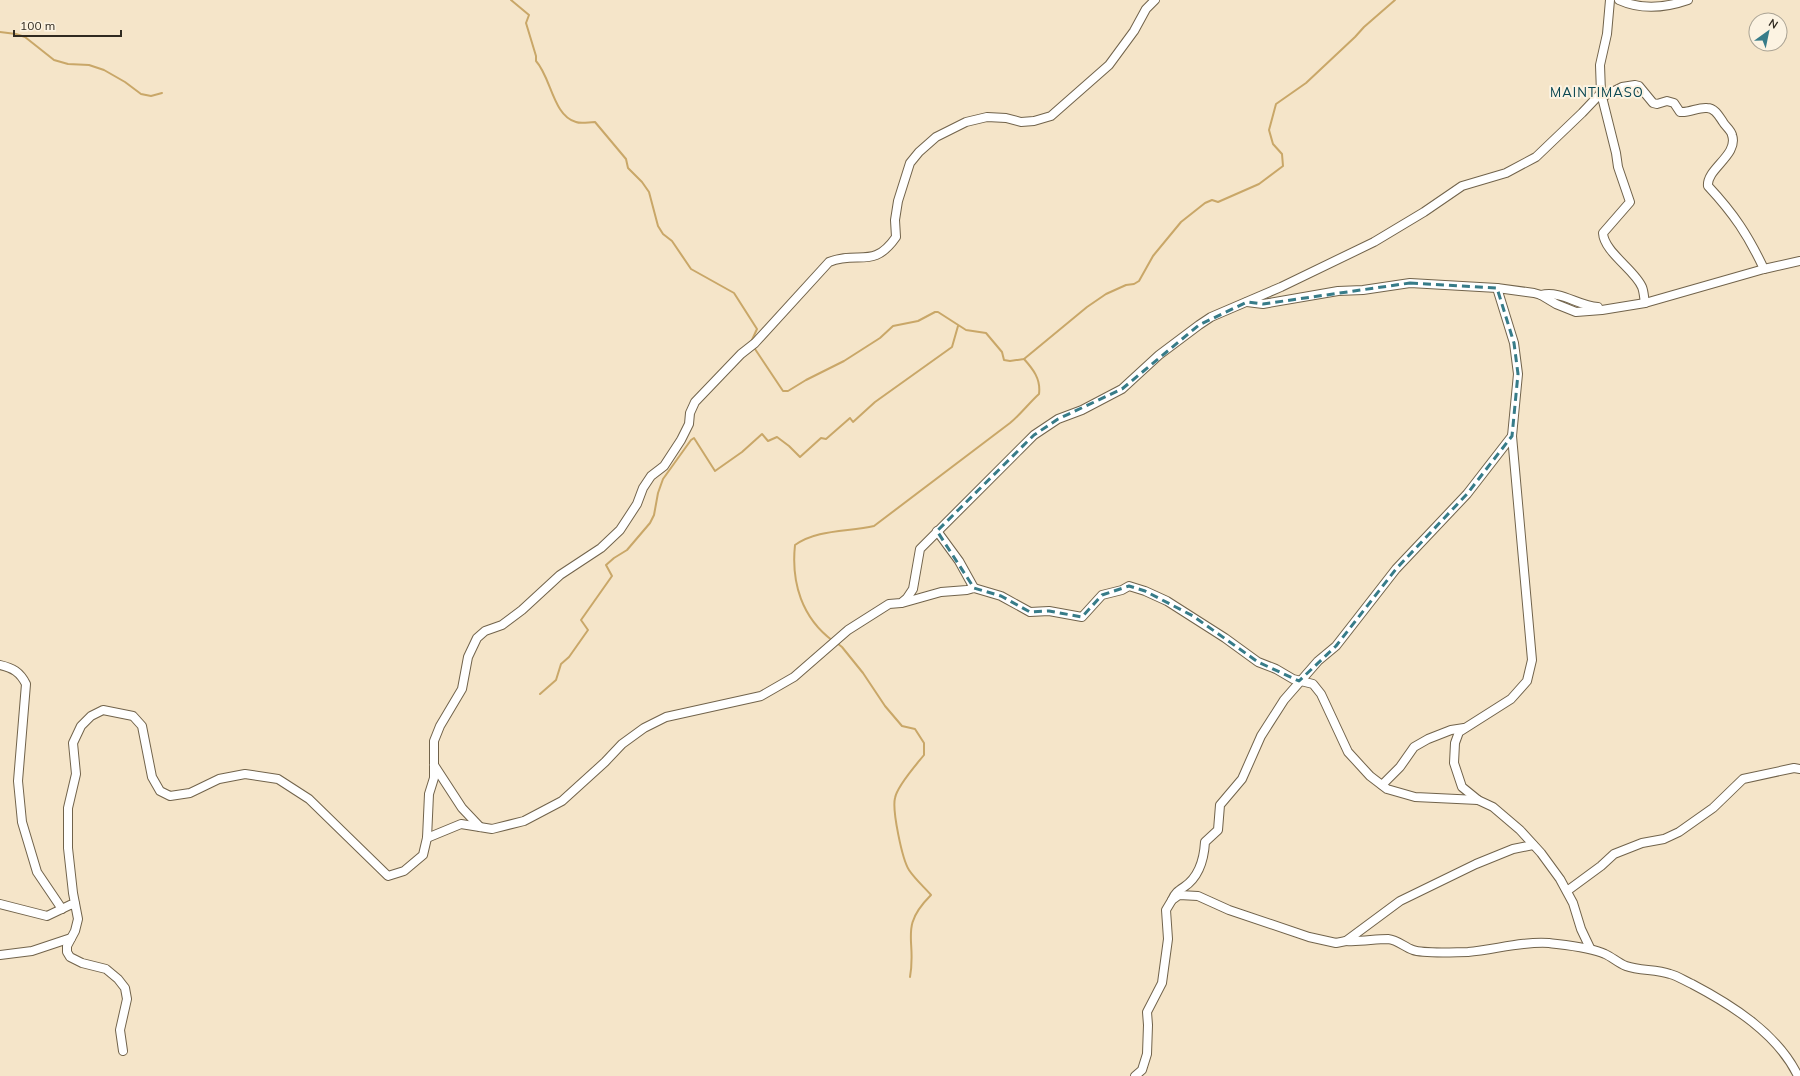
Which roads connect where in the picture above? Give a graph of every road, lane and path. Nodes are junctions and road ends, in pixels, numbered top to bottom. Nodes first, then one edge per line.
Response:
1 (1155, 0) edge
2 (1610, 0) edge
3 (1619, 0) edge
4 (1688, 0) edge
5 (1601, 95) junction
6 (1800, 261) edge
7 (1764, 269) junction
8 (1497, 288) junction
9 (1541, 294) junction
10 (1247, 302) junction
11 (1645, 303) junction
12 (1618, 308) junction
13 (1512, 436) junction
14 (937, 531) junction
15 (974, 588) junction
16 (901, 603) junction
17 (0, 665) edge
18 (1299, 681) junction
19 (1467, 727) junction
20 (434, 764) junction
21 (1800, 769) edge
22 (1382, 785) junction
23 (1478, 800) junction
24 (480, 827) junction
25 (427, 838) junction
26 (1533, 845) junction
27 (1567, 891) junction
28 (1172, 900) junction
29 (0, 904) edge
30 (75, 904) junction
31 (62, 909) junction
32 (71, 938) junction
33 (1346, 941) junction
34 (1590, 948) junction
35 (0, 955) edge
36 (123, 1051) dead end
37 (1135, 1076) edge
38 (1798, 1076) edge

1 - 20 street
2 - 5 street
3 - 4 street
5 - 7 street
5 - 10 street
5 - 11 street
6 - 7 street
7 - 11 street
8 - 9 street
8 - 10 street
8 - 13 street
9 - 12 street
9 - 12 street
10 - 14 street
11 - 12 street
13 - 18 street
13 - 19 street
14 - 15 street
14 - 16 street
15 - 16 street
15 - 18 street
16 - 24 street
17 - 31 street
18 - 22 street
18 - 28 street
19 - 22 street
19 - 23 street
20 - 24 street
20 - 25 street
21 - 27 street
22 - 23 street
23 - 26 street
24 - 25 street
25 - 30 street
26 - 27 street
26 - 33 street
27 - 34 street
28 - 33 street
28 - 37 street
29 - 31 street
30 - 31 street
30 - 32 street
32 - 35 street
32 - 36 street
33 - 34 street
34 - 38 street

